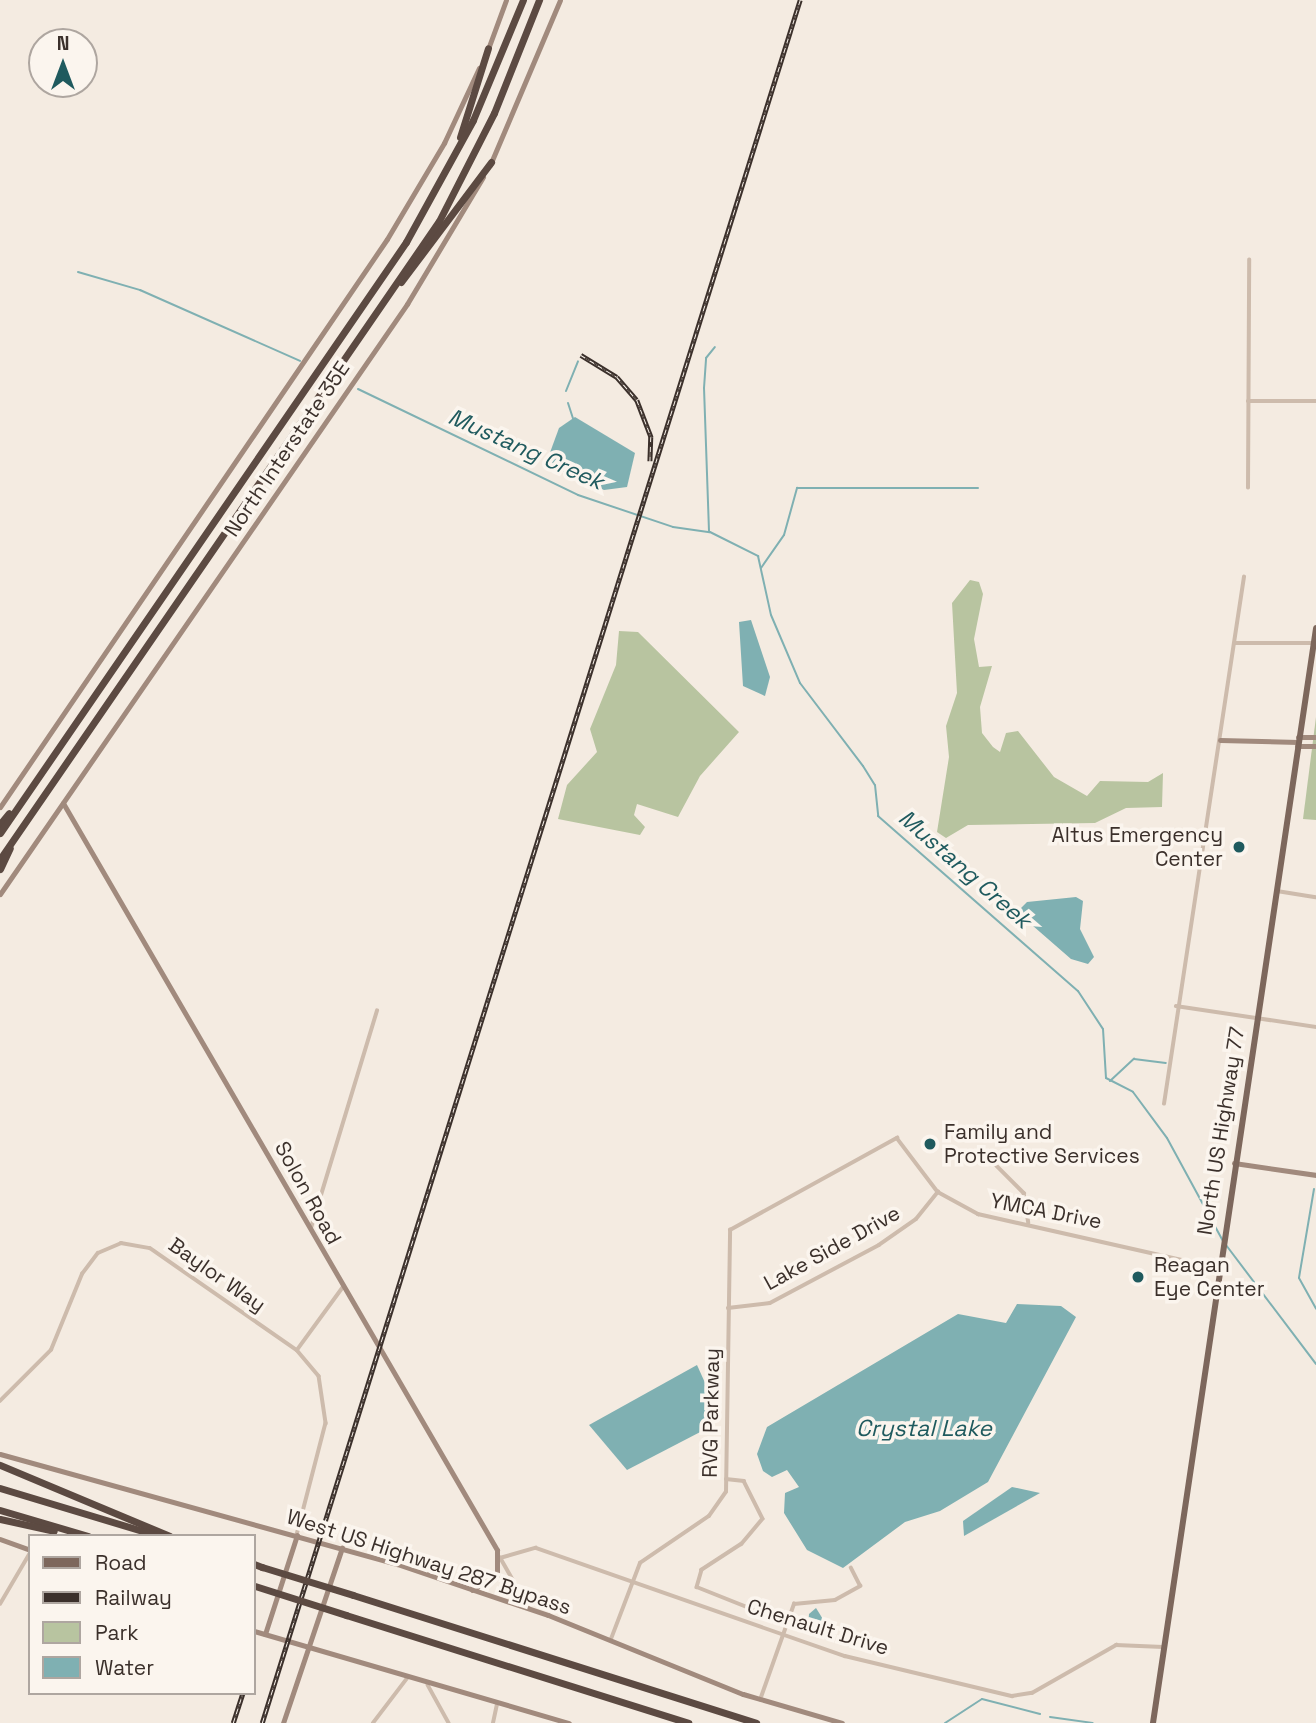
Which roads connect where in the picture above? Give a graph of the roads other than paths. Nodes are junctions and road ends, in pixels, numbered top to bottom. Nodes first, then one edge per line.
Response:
1 (506, 0) edge
2 (523, 0) edge
3 (539, 0) edge
4 (560, 0) edge
5 (488, 48) junction
6 (491, 162) junction
7 (424, 212) junction
8 (1249, 260) dead end
9 (395, 286) junction
10 (1248, 401) junction
11 (1316, 401) edge
12 (1248, 488) dead end
13 (1244, 577) dead end
14 (1316, 628) edge
15 (1235, 643) junction
16 (1314, 643) junction
17 (1316, 737) edge
18 (1220, 740) junction
19 (1298, 742) junction
20 (1316, 746) edge
21 (47, 766) junction
22 (63, 803) junction
23 (0, 807) edge
24 (0, 824) edge
25 (0, 833) edge
26 (12, 842) junction
27 (0, 859) edge
28 (0, 869) edge
29 (1276, 891) junction
30 (0, 894) edge
31 (1316, 897) edge
32 (1177, 1006) junction
33 (377, 1011) dead end
34 (1256, 1018) junction
35 (1316, 1027) edge
36 (1164, 1104) dead end
37 (897, 1138) joint
38 (991, 1160) dead end
39 (1234, 1163) junction
40 (1316, 1175) edge
41 (938, 1192) junction
42 (1029, 1223) junction
43 (310, 1230) junction
44 (1218, 1265) junction
45 (344, 1287) junction
46 (729, 1308) junction
47 (297, 1350) junction
48 (0, 1401) edge
49 (0, 1454) edge
50 (0, 1465) edge
51 (726, 1479) junction
52 (0, 1488) edge
53 (0, 1510) edge
54 (0, 1519) edge
55 (69, 1534) edge
56 (81, 1534) edge
57 (152, 1534) edge
58 (165, 1534) edge
59 (297, 1535) junction
60 (0, 1539) edge
61 (342, 1548) junction
62 (28, 1550) edge
63 (28, 1555) edge
64 (500, 1558) junction
65 (258, 1566) edge
66 (850, 1568) dead end
67 (633, 1582) junction
68 (256, 1587) edge
69 (472, 1590) junction
70 (0, 1604) edge
71 (529, 1609) junction
72 (787, 1623) junction
73 (256, 1632) edge
74 (265, 1634) junction
75 (783, 1636) junction
76 (611, 1639) junction
77 (305, 1647) junction
78 (1165, 1647) junction
79 (408, 1677) junction
80 (428, 1685) junction
81 (760, 1700) junction
82 (497, 1703) junction
83 (283, 1723) edge
84 (373, 1723) edge
85 (449, 1723) edge
86 (493, 1723) edge
87 (569, 1723) edge
88 (688, 1723) edge
89 (757, 1723) edge
90 (842, 1723) edge
91 (1153, 1723) edge

1 - 5 street, North Interstate 35E
2 - 7 highway
3 - 9 highway
4 - 6 street, North Interstate 35E
5 - 7 highway
5 - 23 street, North Interstate 35E
6 - 9 highway
6 - 22 street, North Interstate 35E
7 - 21 highway
8 - 10 street
9 - 26 highway
10 - 11 street
10 - 12 street
13 - 15 street
14 - 16 main road, North US Highway 77
15 - 16 street
15 - 18 street
16 - 19 main road, North US Highway 77
17 - 19 street
18 - 19 street
18 - 32 street
19 - 20 street
19 - 29 main road, North US Highway 77
21 - 24 highway
21 - 25 highway
22 - 30 street, North Interstate 35E
22 - 43 street, Solon Road
26 - 27 highway
26 - 28 highway
29 - 31 street
29 - 34 main road, North US Highway 77
32 - 34 street
32 - 36 street
33 - 43 street
34 - 35 street
34 - 39 main road, North US Highway 77
37 - 41 street, YMCA Drive
37 - 46 street, RVG Parkway
38 - 42 street
39 - 40 street
39 - 44 main road, North US Highway 77
41 - 42 street, YMCA Drive
41 - 46 street, Lake Side Drive
42 - 44 street, YMCA Drive
43 - 45 street, Solon Road
44 - 78 main road, North US Highway 77
45 - 47 street
45 - 64 street, Solon Road
46 - 51 street, RVG Parkway
47 - 48 street, Baylor Way
47 - 59 street, Baylor Way
49 - 59 street, West US Highway 287 Bypass
50 - 58 highway
51 - 67 street, RVG Parkway
51 - 72 street
52 - 57 highway
53 - 56 highway
54 - 55 highway
59 - 61 street, West US Highway 287 Bypass
59 - 74 street
60 - 62 street
61 - 69 street, West US Highway 287 Bypass
61 - 77 street
63 - 70 street
64 - 67 street, Chenault Drive
64 - 69 street
64 - 71 street
65 - 89 highway, bridge
66 - 72 street
67 - 75 street, Chenault Drive
67 - 76 street, RVG Parkway
68 - 88 highway, bridge
69 - 71 street, West US Highway 287 Bypass
71 - 76 street, West US Highway 287 Bypass
72 - 75 street
73 - 74 street
74 - 77 street
75 - 78 street, Chenault Drive
75 - 81 street
76 - 81 street, West US Highway 287 Bypass
77 - 79 street
77 - 83 street
78 - 91 main road, North US Highway 77
79 - 80 street
79 - 84 street
80 - 82 street
80 - 85 street
81 - 90 street, West US Highway 287 Bypass
82 - 86 street
82 - 87 street

